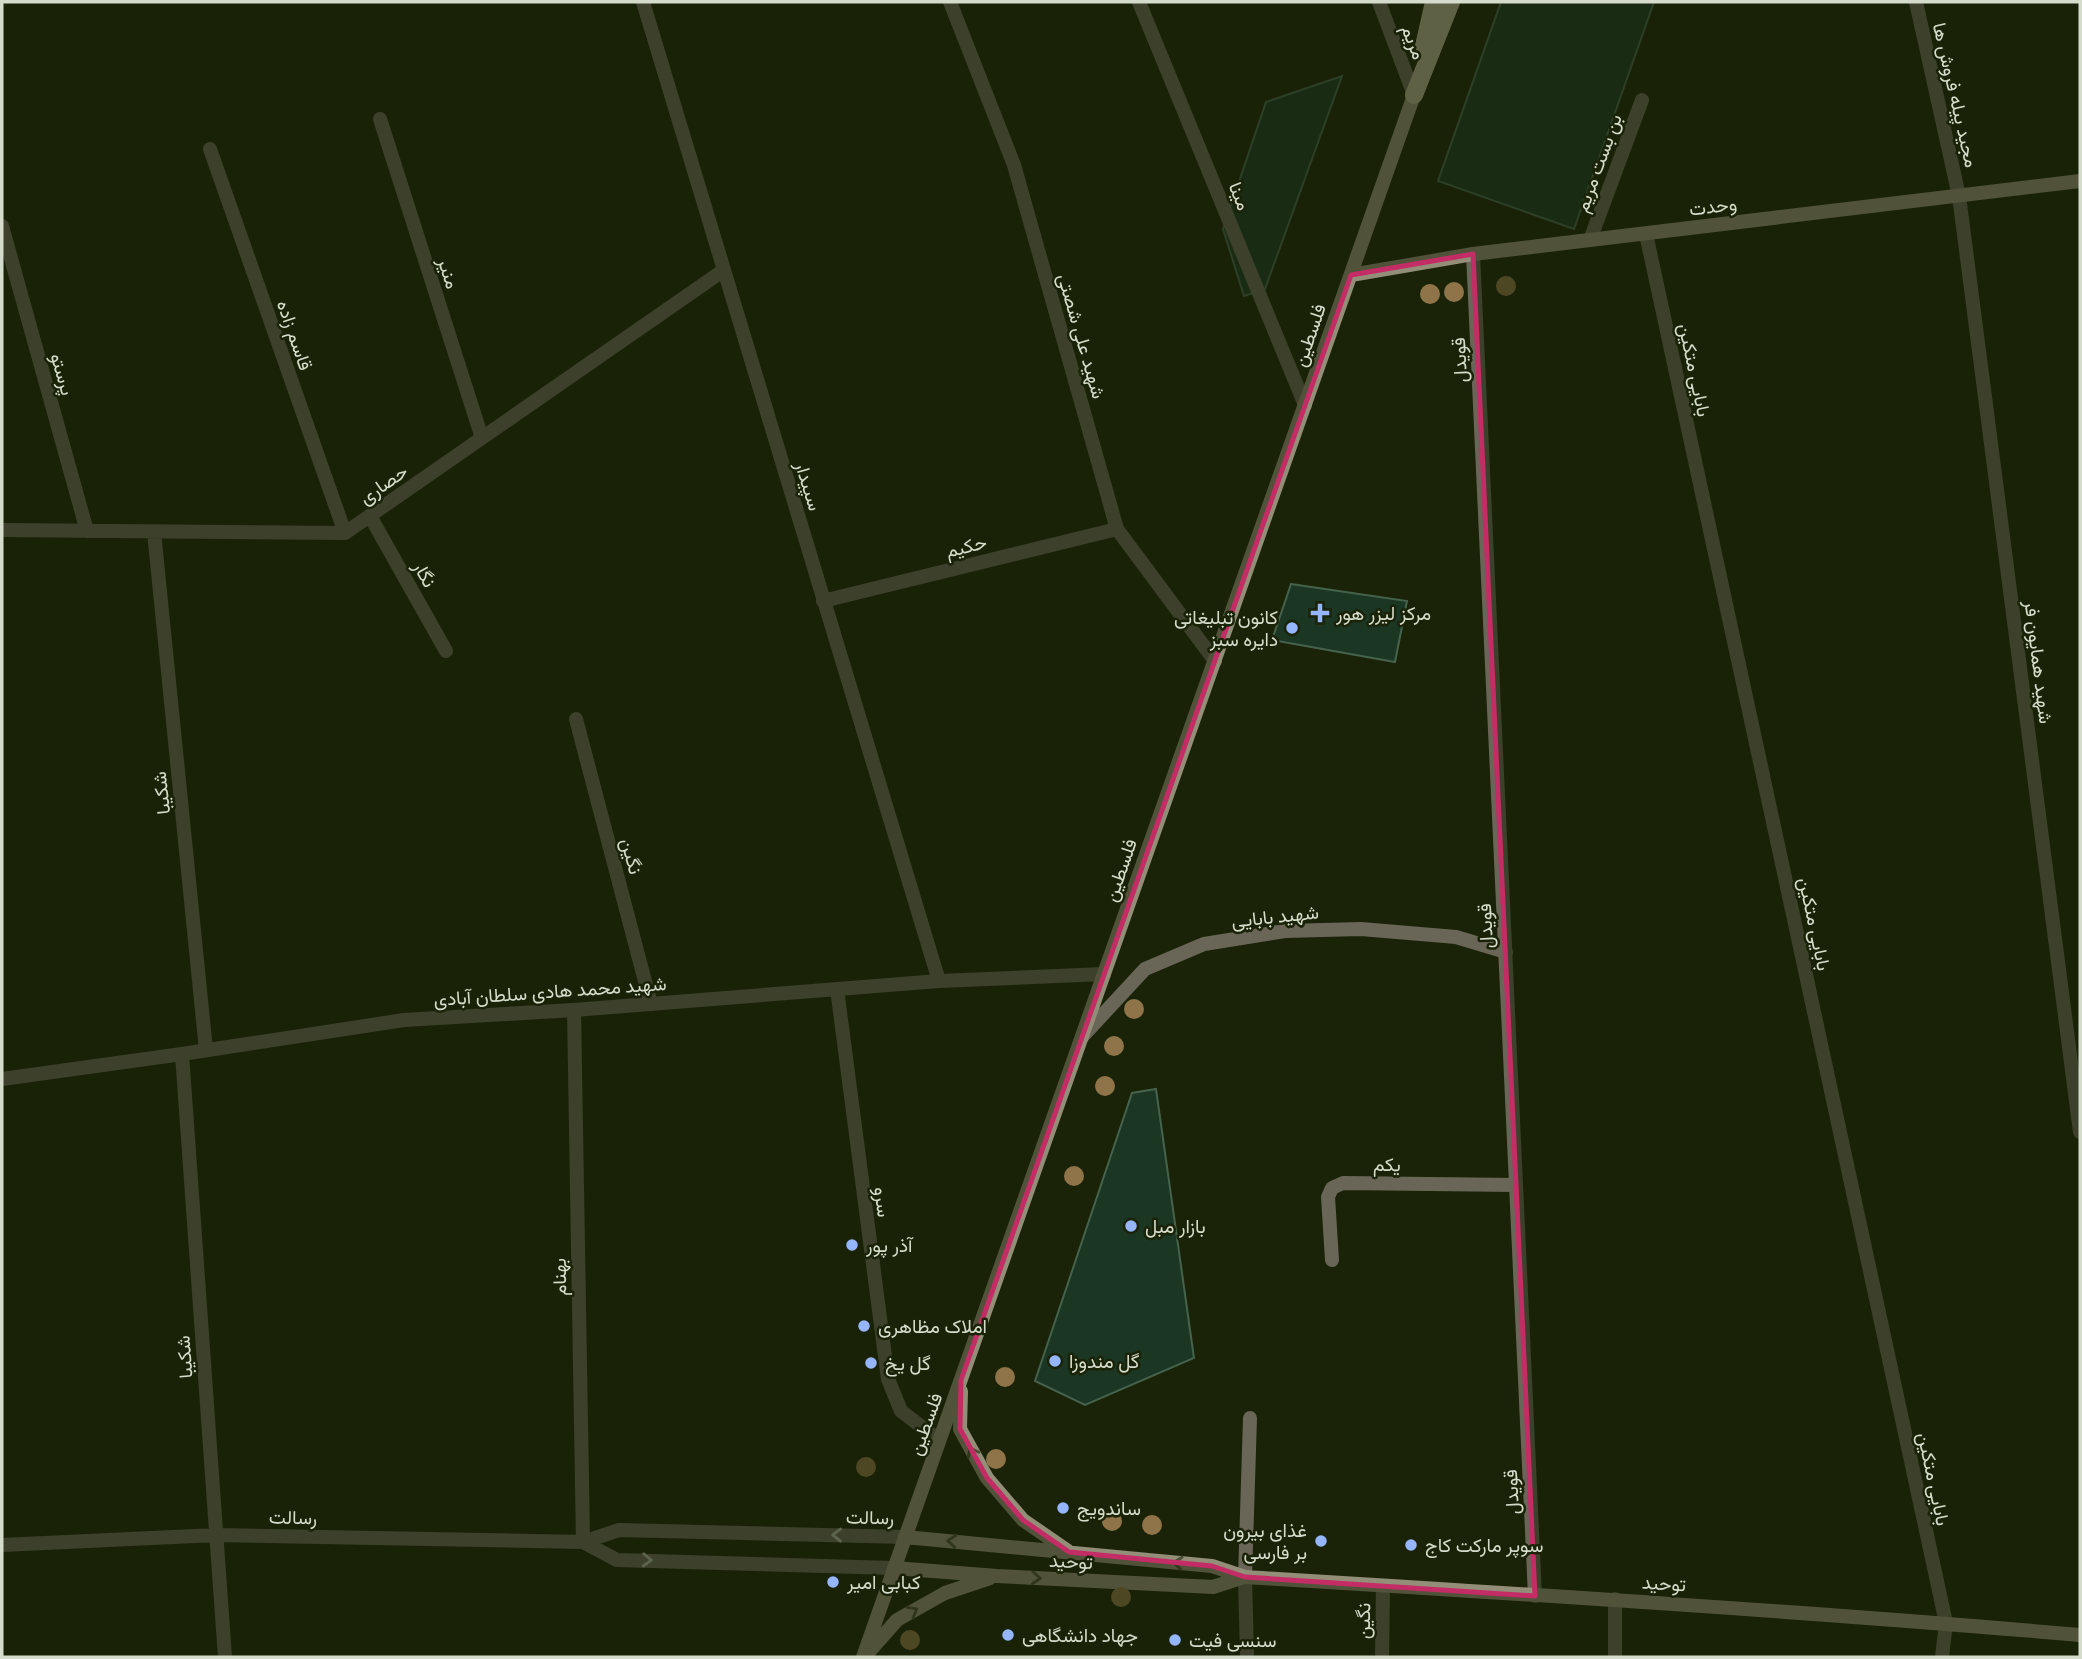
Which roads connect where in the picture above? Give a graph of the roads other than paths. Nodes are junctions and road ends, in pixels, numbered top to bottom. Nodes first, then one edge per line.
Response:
1 (643, 2) edge
2 (950, 2) edge
3 (1139, 2) edge
4 (1379, 2) edge
5 (1434, 2) edge
6 (1451, 2) edge
7 (1916, 2) edge
8 (1414, 95) junction
9 (1642, 100) dead end
10 (380, 119) dead end
11 (210, 149) dead end
12 (2080, 181) edge
13 (1959, 196) junction
14 (2, 226) edge
15 (1646, 234) junction
16 (1590, 240) junction
17 (1473, 254) junction
18 (724, 270) junction
19 (1351, 275) junction
20 (1305, 405) junction
21 (482, 438) junction
22 (370, 516) junction
23 (1117, 529) junction
24 (2, 530) edge
25 (87, 531) junction
26 (154, 532) junction
27 (345, 534) junction
28 (823, 601) junction
29 (446, 651) dead end
30 (1214, 660) junction
31 (576, 719) dead end
32 (1506, 952) junction
33 (1104, 975) junction
34 (939, 981) junction
35 (837, 989) junction
36 (651, 1003) junction
37 (574, 1010) junction
38 (1081, 1038) junction
39 (206, 1050) junction
40 (182, 1054) junction
41 (2, 1079) edge
42 (2080, 1132) edge
43 (1516, 1185) junction
44 (1332, 1260) dead end
45 (961, 1380) junction
46 (1250, 1418) dead end
47 (939, 1440) junction
48 (216, 1535) junction
49 (905, 1537) junction
50 (583, 1542) junction
51 (2, 1545) edge
52 (1069, 1552) junction
53 (894, 1567) junction
54 (998, 1576) junction
55 (1245, 1577) junction
56 (1383, 1586) junction
57 (1535, 1596) junction
58 (1615, 1599) junction
59 (1946, 1623) junction
60 (2080, 1634) edge
61 (225, 1657) edge
62 (863, 1657) edge
63 (1247, 1657) edge
64 (1381, 1657) edge
65 (1615, 1657) edge
66 (1941, 1657) edge

1 - 18 street, سپیدار
2 - 23 street, شهید علی شصتی
3 - 20 street, مینا
4 - 8 street, مریم
5 - 8 main road
6 - 8 main road
7 - 13 street, مجید پیله فروش ها
8 - 19 street, فلسطین
9 - 16 street, بن بست مریم
10 - 21 street, منیر
11 - 27 street, قاسم زاده
12 - 13 street, وحدت
13 - 15 street, وحدت
13 - 42 street, شهید همایون فر
14 - 25 street, پرستو
15 - 16 street, وحدت
15 - 59 street, بابایی متکین
16 - 17 street, وحدت
17 - 19 street, وحدت
17 - 32 street, قویدل
18 - 21 street, حصاری
18 - 28 street, سپیدار
19 - 20 street, فلسطین
20 - 30 street, فلسطین
21 - 22 street, حصاری
22 - 27 street, حصاری
22 - 29 street, نگار
23 - 28 street, حکیم
23 - 30 street, شهید علی شصتی
24 - 25 street
25 - 26 street
26 - 27 street
26 - 39 street, شکیبا
28 - 34 street, سپیدار
30 - 33 street, فلسطین
31 - 36 street, نگین
32 - 38 street, شهید بابایی
32 - 43 street, قویدل
33 - 34 street, شهید محمد هادی سلطان آبادی
33 - 38 street, فلسطین
34 - 35 street, شهید محمد هادی سلطان آبادی
35 - 36 street, شهید محمد هادی سلطان آبادی
35 - 47 street, سرو
36 - 37 street, شهید محمد هادی سلطان آبادی
37 - 39 street, شهید محمد هادی سلطان آبادی
37 - 50 street, بهنام
38 - 45 street, فلسطین
39 - 40 street, شهید محمد هادی سلطان آبادی
40 - 41 street, شهید محمد هادی سلطان آبادی
40 - 48 street, شکیبا
43 - 44 street, یکم
43 - 57 street, قویدل
45 - 47 street, فلسطین
52 -> 45 street
46 - 55 street
47 - 49 street, فلسطین
48 - 50 street, رسالت
48 - 51 street, رسالت
48 - 61 street, شکیبا
49 -> 50 street, رسالت
52 -> 49 street, توحید
49 - 53 street, فلسطین
50 -> 53 street, رسالت
55 -> 52 street, توحید
53 - 54 street, توحید
53 - 62 street, فلسطین
54 -> 55 street, توحید
62 -> 54 street
55 - 56 street, توحید
55 - 63 street
56 - 57 street, توحید
56 - 64 street, نگین
57 - 58 street, توحید
58 - 59 street, توحید
58 - 65 street
59 - 60 street, توحید
59 - 66 street

